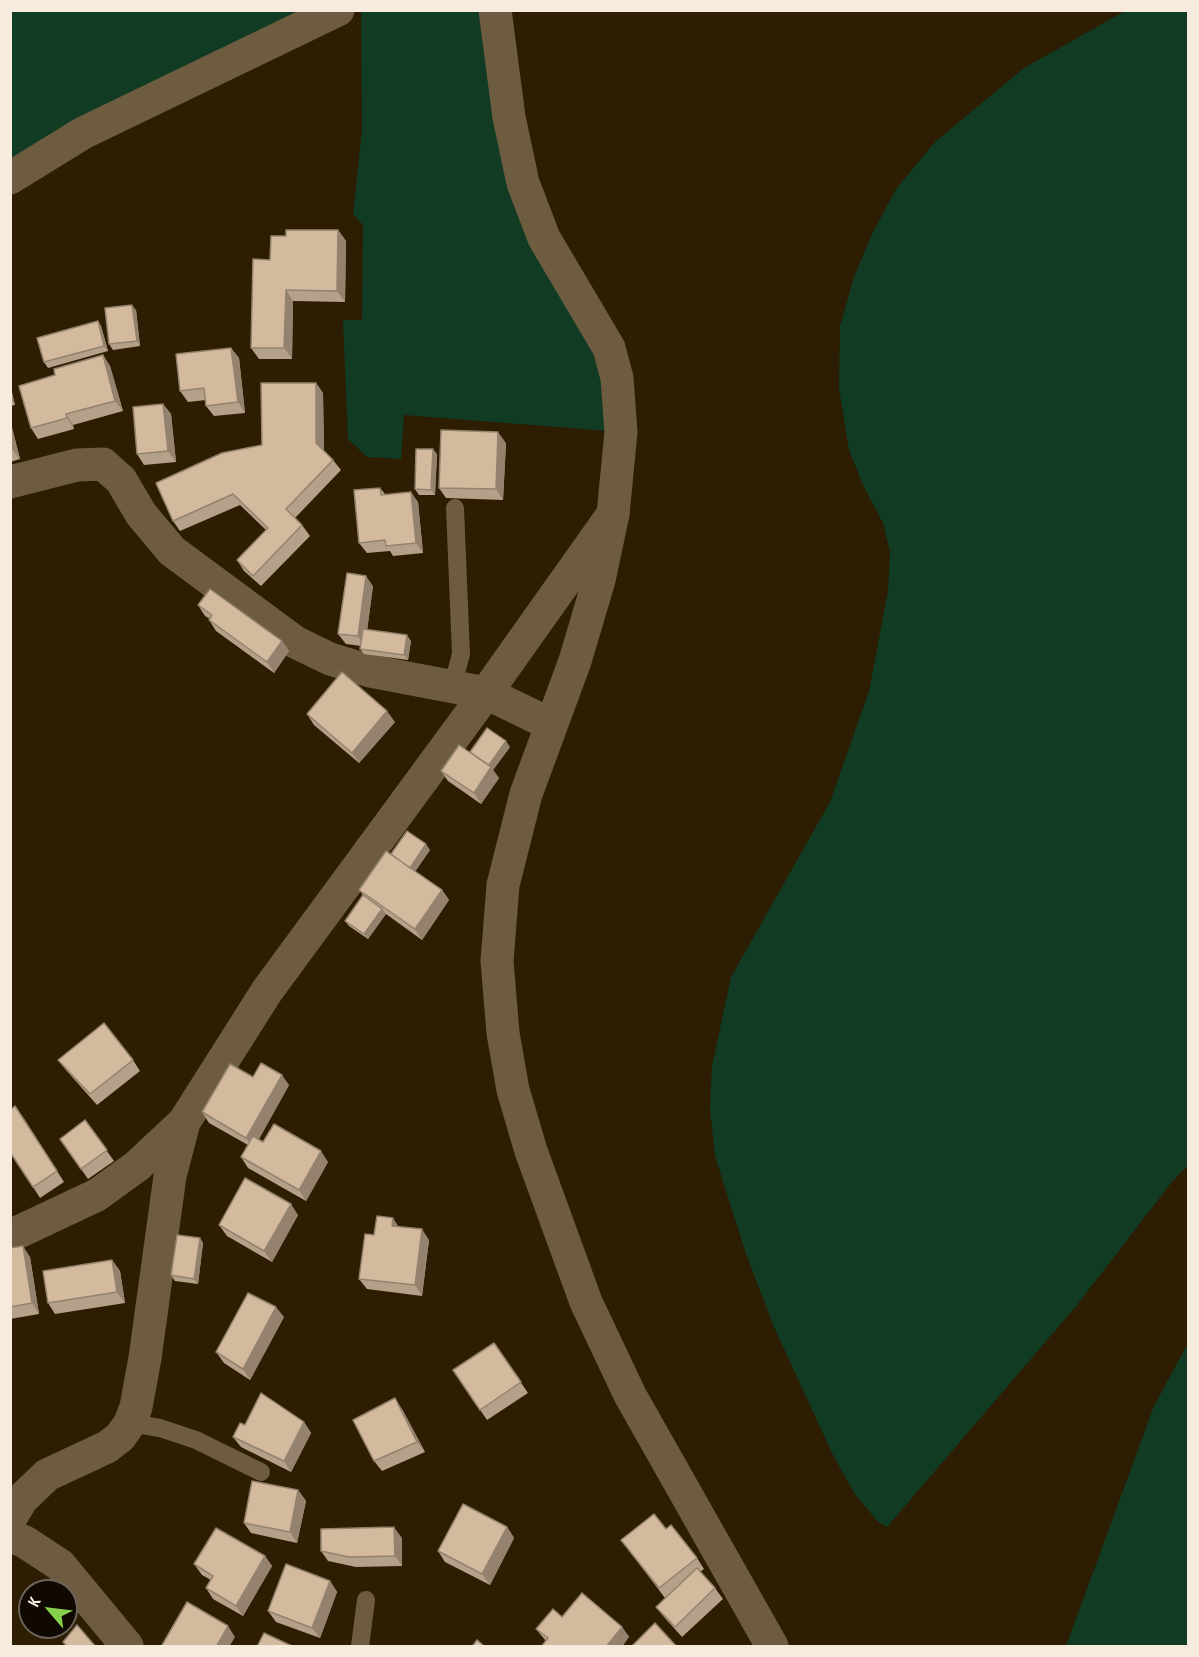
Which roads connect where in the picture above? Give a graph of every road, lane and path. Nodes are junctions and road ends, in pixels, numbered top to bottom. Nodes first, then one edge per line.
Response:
1 (338, 10) edge
2 (495, 10) edge
3 (10, 178) edge
4 (10, 482) edge
5 (455, 508) dead end
6 (613, 514) junction
7 (452, 688) junction
8 (486, 693) junction
9 (550, 724) junction
10 (184, 1122) junction
11 (10, 1236) edge
12 (130, 1423) junction
13 (261, 1472) dead end
14 (10, 1519) edge
15 (10, 1536) edge
16 (366, 1600) dead end
17 (127, 1647) edge
18 (360, 1647) edge
19 (772, 1647) edge

1 - 3 street
2 - 6 street
4 - 7 street
5 - 7 lane
6 - 8 street
6 - 9 street
7 - 8 street
8 - 9 street
8 - 10 street
9 - 19 street
10 - 11 street
10 - 12 street
12 - 13 lane
12 - 14 street
15 - 17 street
16 - 18 lane

